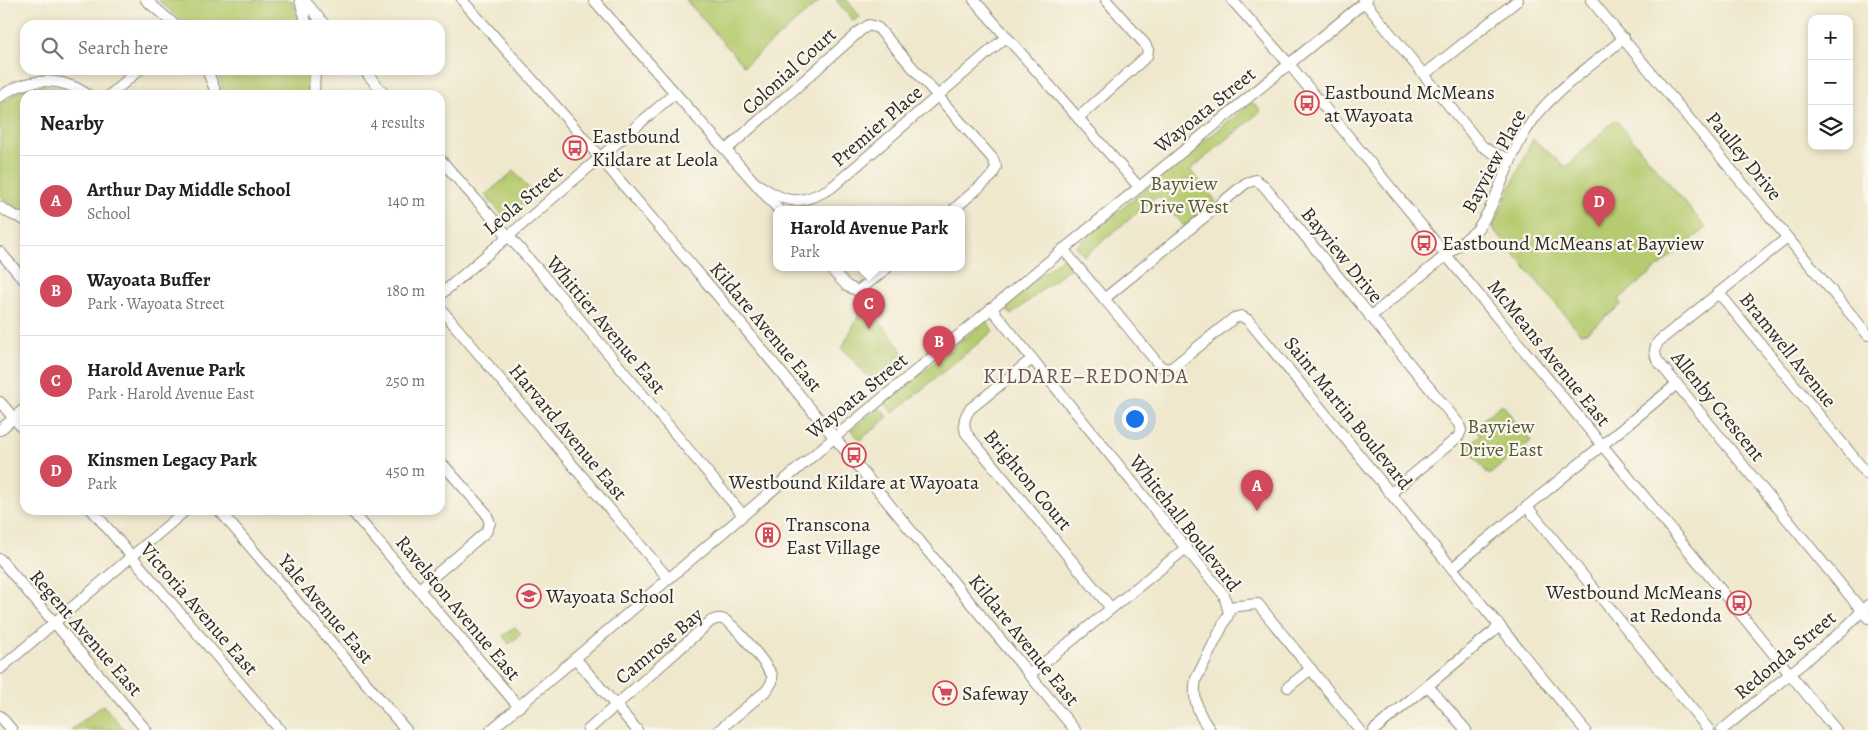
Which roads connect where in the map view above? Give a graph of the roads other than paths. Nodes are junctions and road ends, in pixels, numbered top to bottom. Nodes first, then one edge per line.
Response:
1 (146, 0) edge
2 (300, 0) edge
3 (304, 0) edge
4 (462, 0) edge
5 (594, 0) edge
6 (974, 0) edge
7 (1106, 0) edge
8 (1232, 0) edge
9 (1518, 0) edge
10 (1591, 0) edge
11 (1365, 1) edge
12 (169, 20) edge
13 (306, 20) edge
14 (321, 20) edge
15 (1006, 37) junction
16 (1624, 38) junction
17 (1289, 64) junction
18 (1425, 74) junction
19 (133, 75) edge
20 (209, 75) edge
21 (315, 75) edge
22 (368, 75) edge
23 (78, 90) edge
24 (116, 90) edge
25 (215, 90) edge
26 (314, 90) edge
27 (381, 90) edge
28 (675, 93) junction
29 (938, 96) junction
30 (0, 98) edge
31 (1078, 118) junction
32 (726, 150) junction
33 (600, 158) junction
34 (1511, 159) junction
35 (445, 165) edge
36 (757, 184) junction
37 (1139, 187) junction
38 (776, 206) edge
39 (958, 206) edge
40 (0, 207) edge
41 (20, 218) edge
42 (507, 236) junction
43 (1787, 238) junction
44 (1063, 249) junction
45 (0, 252) edge
46 (1446, 255) junction
47 (833, 271) edge
48 (883, 271) edge
49 (20, 275) edge
50 (445, 290) edge
51 (1719, 293) junction
52 (1104, 299) junction
53 (991, 308) junction
54 (445, 314) edge
55 (1370, 317) junction
56 (1868, 335) edge
57 (1032, 359) junction
58 (1677, 384) junction
59 (0, 402) edge
60 (20, 413) edge
61 (14, 418) junction
62 (20, 425) edge
63 (0, 430) edge
64 (835, 437) junction
65 (1602, 446) junction
66 (445, 467) edge
67 (1868, 475) edge
68 (1391, 493) junction
69 (1528, 508) junction
70 (96, 515) edge
71 (180, 515) edge
72 (223, 515) edge
73 (355, 515) edge
74 (743, 515) junction
75 (1186, 548) junction
76 (131, 557) junction
77 (0, 560) edge
78 (1452, 568) junction
79 (668, 578) junction
80 (419, 589) junction
81 (1228, 607) junction
82 (1111, 608) junction
83 (1866, 612) edge
84 (55, 623) junction
85 (1500, 626) junction
86 (575, 658) junction
87 (1311, 669) junction
88 (0, 670) edge
89 (1790, 674) junction
90 (1029, 675) junction
91 (1428, 686) junction
92 (1288, 687) dead end
93 (616, 706) junction
94 (518, 707) junction
95 (0, 716) edge
96 (12, 730) edge
97 (146, 730) edge
98 (280, 730) edge
99 (406, 730) edge
100 (491, 730) edge
101 (588, 730) edge
102 (636, 730) edge
103 (719, 730) edge
104 (1075, 730) edge
105 (1210, 730) edge
106 (1360, 730) edge
107 (1374, 730) edge
108 (1466, 730) edge
109 (1585, 730) edge
110 (1709, 730) edge
111 (1722, 730) edge
112 (1836, 730) edge

1 - 12 street
2 - 13 street
3 - 14 street
4 - 33 street, Kildare Avenue East
5 - 28 street
6 - 15 street
7 - 31 street
8 - 17 street, McMeans Avenue East
9 - 18 street
10 - 16 street, Paulley Drive
11 - 17 street, Wayoata Street
11 - 18 street
15 - 29 street, Premier Place
15 - 31 street
16 - 34 street, Bayview Place
16 - 43 street, Paulley Drive
17 - 37 street, Wayoata Street
17 - 46 street, McMeans Avenue East
18 - 34 street
19 - 24 street
20 - 25 street
21 - 26 street
22 - 27 street
23 - 30 street
28 - 32 street
28 - 33 street, Leola Street
29 - 32 street, Colonial Court
29 - 36 street, Premier Place
29 - 39 street
31 - 37 street
32 - 36 street
33 - 42 street, Leola Street
33 - 64 street, Kildare Avenue East
34 - 46 street, Bayview Place
35 - 42 street, Whittier Avenue East
36 - 38 street
37 - 44 street, Wayoata Street
40 - 41 street
42 - 50 street, Leola Street
42 - 74 street, Whittier Avenue East
43 - 51 street, Allenby Crescent
43 - 56 street, Paulley Drive
44 - 52 street, Saint Martin Boulevard
44 - 53 street, Wayoata Street
45 - 49 street
46 - 55 street, Bayview Place
46 - 65 street, McMeans Avenue East
47 - 48 street
51 - 58 street, Allenby Crescent
51 - 67 street, Bramwell Avenue
52 - 55 street, Bayview Drive
52 - 68 street, Saint Martin Boulevard
53 - 57 street, Whitehall Boulevard
53 - 64 street, Wayoata Street
54 - 79 street, Harvard Avenue East
55 - 68 street, Bayview Drive
57 - 75 street, Whitehall Boulevard
57 - 82 street, Brighton Court
58 - 65 street
58 - 83 street, Allenby Crescent
59 - 61 street
60 - 61 street
61 - 62 street
61 - 63 street
64 - 74 street, Wayoata Street
64 - 90 street, Kildare Avenue East
65 - 69 street
65 - 89 street, McMeans Avenue East
66 - 80 street
68 - 78 street, Saint Martin Boulevard
69 - 78 street
69 - 110 street
70 - 76 street, Victoria Avenue East
71 - 76 street
72 - 99 street, Yale Avenue East
73 - 80 street, Ravelston Avenue East
74 - 79 street, Wayoata Street
75 - 81 street, Whitehall Boulevard
75 - 82 street
76 - 84 street
76 - 98 street, Victoria Avenue East
77 - 84 street, Regent Avenue East
78 - 85 street, Saint Martin Boulevard
79 - 86 street, Wayoata Street
80 - 94 street, Ravelston Avenue East
81 - 87 street
81 - 105 street, Whitehall Boulevard
82 - 90 street
83 - 89 street, Redonda Street
84 - 88 street
84 - 97 street, Regent Avenue East
85 - 91 street
85 - 109 street, Saint Martin Boulevard
86 - 93 street
86 - 94 street, Wayoata Street
87 - 92 street
87 - 106 street
89 - 111 street, Redonda Street
89 - 112 street, McMeans Avenue East
90 - 104 street, Kildare Avenue East
91 - 107 street
91 - 108 street
93 - 101 street
93 - 102 street
93 - 103 street, Camrose Bay
94 - 100 street, Wayoata Street
95 - 96 street

